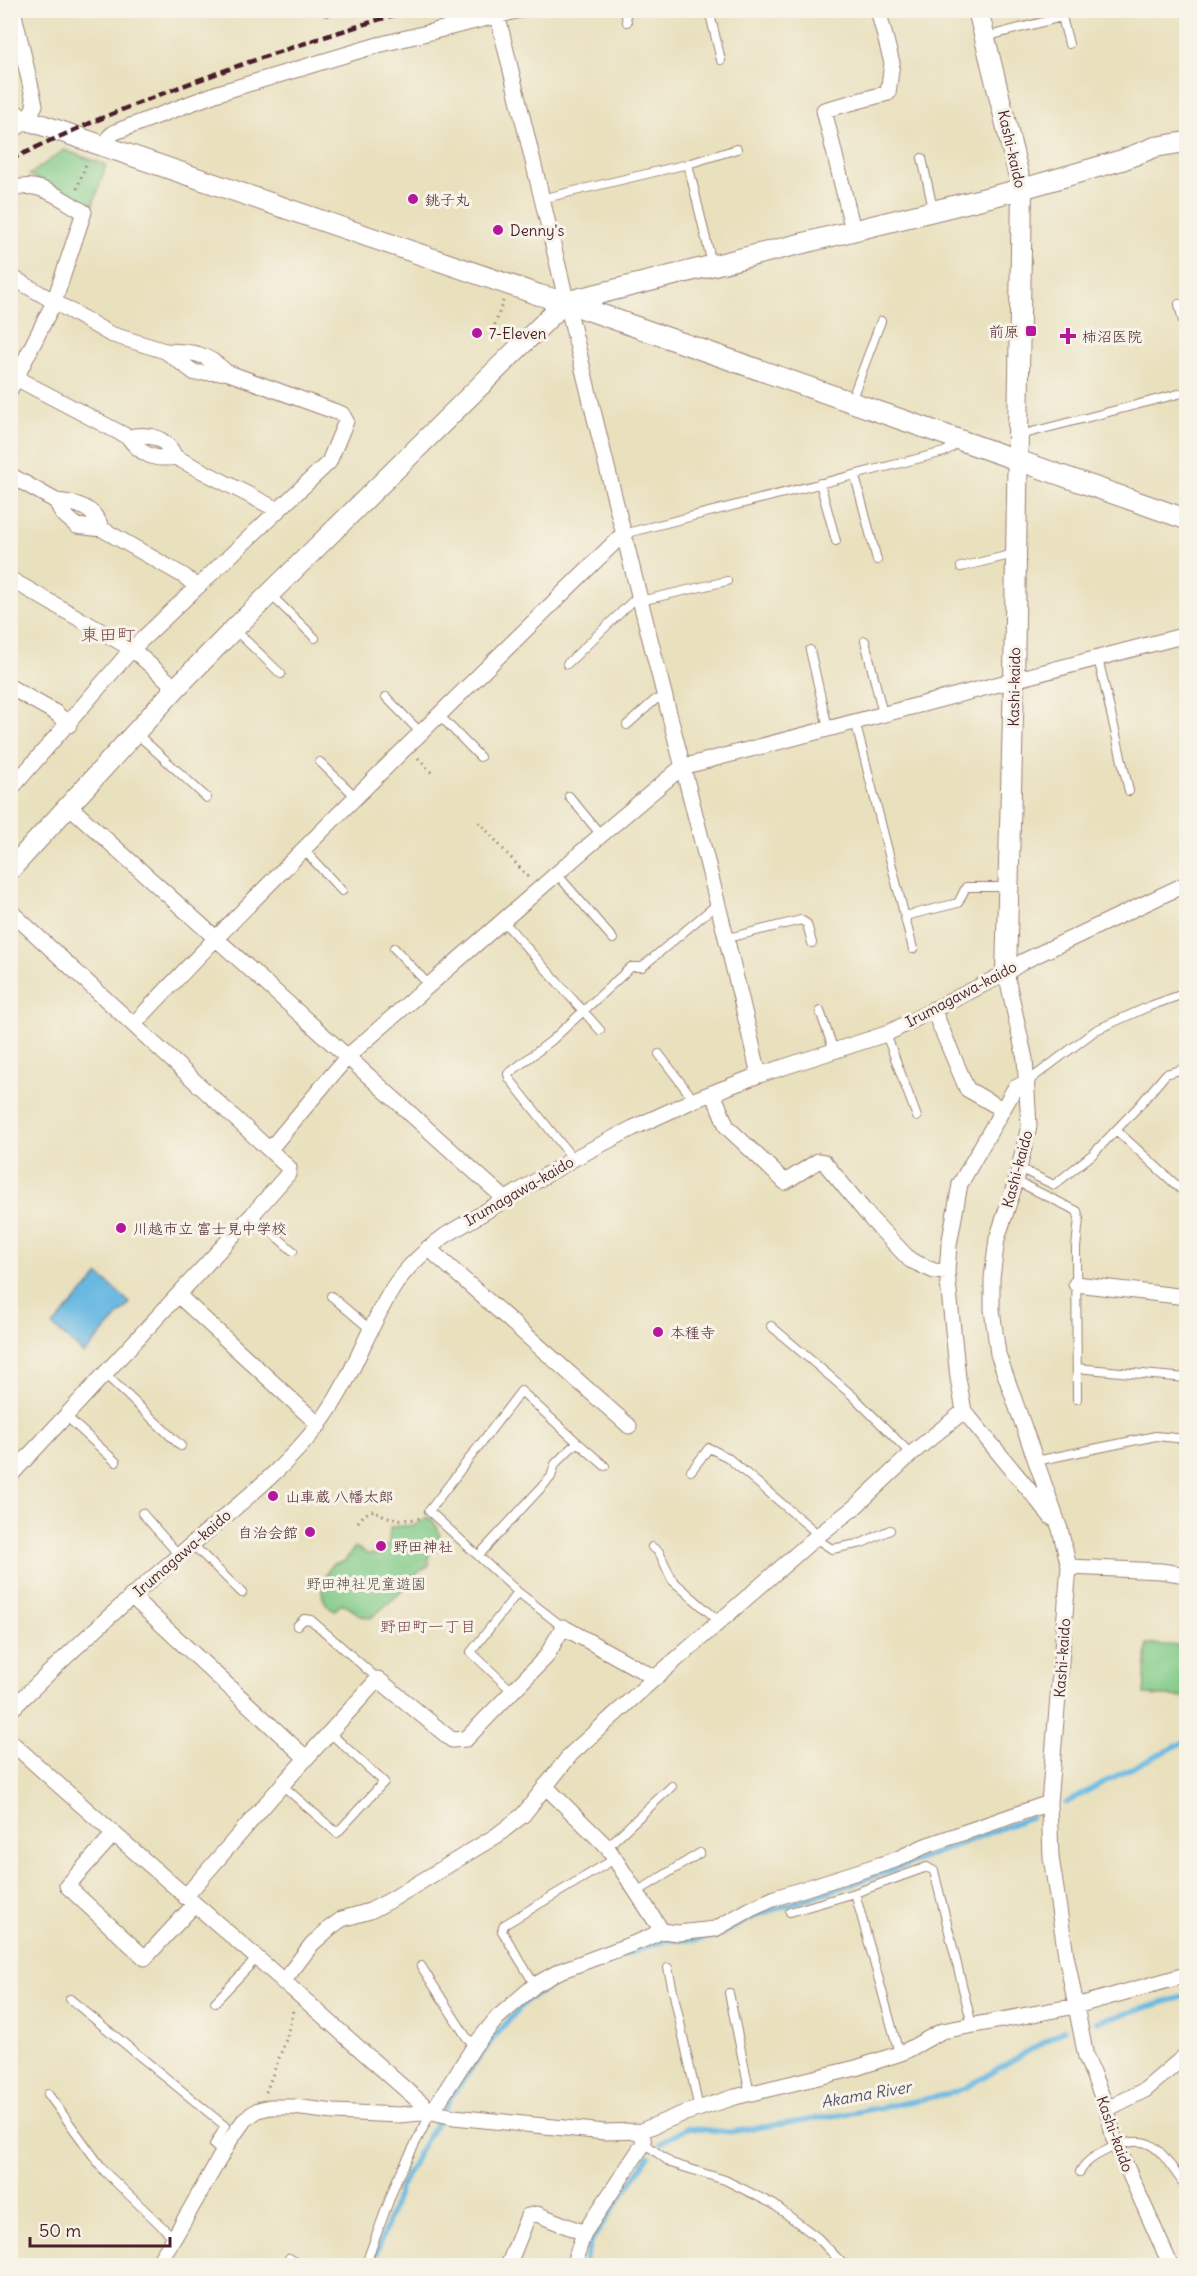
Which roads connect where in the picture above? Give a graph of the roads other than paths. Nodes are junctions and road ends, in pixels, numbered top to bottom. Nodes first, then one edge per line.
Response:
1 (13, 10) edge
2 (520, 10) edge
3 (625, 10) edge
4 (709, 10) edge
5 (878, 10) edge
6 (978, 10) edge
7 (497, 13) edge
8 (627, 22) dead end
9 (984, 37) junction
10 (1069, 44) dead end
11 (721, 60) dead end
12 (19, 117) edge
13 (10, 133) edge
14 (1186, 140) edge
15 (737, 149) dead end
16 (98, 151) junction
17 (1186, 155) edge
18 (922, 158) dead end
19 (1122, 160) junction
20 (688, 164) junction
21 (1023, 189) junction
22 (10, 191) edge
23 (541, 200) junction
24 (933, 211) junction
25 (853, 230) junction
26 (712, 265) junction
27 (10, 276) edge
28 (54, 302) junction
29 (565, 302) junction
30 (1179, 304) dead end
31 (881, 321) dead end
32 (1186, 334) edge
33 (13, 381) edge
34 (1186, 392) edge
35 (851, 401) junction
36 (1019, 435) junction
37 (128, 437) junction
38 (955, 438) junction
39 (175, 457) junction
40 (1018, 462) junction
41 (10, 475) edge
42 (855, 476) junction
43 (820, 483) junction
44 (278, 510) junction
45 (1186, 519) edge
46 (623, 534) junction
47 (836, 541) dead end
48 (1016, 553) junction
49 (877, 560) dead end
50 (961, 567) dead end
51 (10, 579) edge
52 (727, 581) dead end
53 (197, 587) junction
54 (269, 593) junction
55 (639, 598) junction
56 (234, 628) junction
57 (1186, 635) edge
58 (315, 638) dead end
59 (865, 641) dead end
60 (132, 649) junction
61 (810, 650) dead end
62 (1098, 658) junction
63 (567, 664) dead end
64 (281, 674) dead end
65 (1014, 680) junction
66 (10, 687) edge
67 (176, 688) junction
68 (386, 697) dead end
69 (664, 697) junction
70 (883, 714) junction
71 (439, 715) junction
72 (855, 721) junction
73 (69, 725) junction
74 (627, 725) dead end
75 (828, 728) junction
76 (137, 733) junction
77 (421, 733) junction
78 (480, 758) dead end
79 (320, 762) dead end
80 (682, 767) junction
81 (10, 790) edge
82 (1129, 791) dead end
83 (569, 796) dead end
84 (356, 797) junction
85 (207, 798) dead end
86 (68, 805) junction
87 (601, 835) junction
88 (303, 849) junction
89 (10, 870) edge
90 (557, 874) junction
91 (1186, 884) edge
92 (1010, 887) junction
93 (342, 891) dead end
94 (718, 903) junction
95 (10, 911) edge
96 (905, 916) junction
97 (504, 922) junction
98 (215, 938) junction
99 (728, 938) junction
100 (613, 939) dead end
101 (813, 943) dead end
102 (394, 948) dead end
103 (914, 948) dead end
104 (1006, 973) junction
105 (429, 984) junction
106 (1186, 993) edge
107 (933, 1009) junction
108 (584, 1011) junction
109 (820, 1011) dead end
110 (134, 1024) junction
111 (600, 1030) dead end
112 (886, 1034) junction
113 (834, 1051) junction
114 (659, 1054) dead end
115 (348, 1056) junction
116 (1186, 1068) edge
117 (759, 1075) junction
118 (1027, 1082) junction
119 (713, 1093) junction
120 (694, 1100) junction
121 (1002, 1109) junction
122 (917, 1118) dead end
123 (1116, 1130) junction
124 (270, 1149) junction
125 (573, 1159) junction
126 (1018, 1174) junction
127 (1186, 1194) edge
128 (505, 1199) junction
129 (252, 1215) junction
130 (428, 1248) junction
131 (293, 1251) dead end
132 (947, 1272) junction
133 (1076, 1284) junction
134 (178, 1295) junction
135 (331, 1296) dead end
136 (1186, 1298) edge
137 (771, 1326) dead end
138 (371, 1330) junction
139 (1077, 1368) junction
140 (105, 1374) junction
141 (1186, 1378) edge
142 (1077, 1399) dead end
143 (964, 1411) junction
144 (66, 1416) junction
145 (319, 1425) junction
146 (629, 1426) dead end
147 (1186, 1439) edge
148 (577, 1442) junction
149 (181, 1446) dead end
150 (911, 1454) junction
151 (1036, 1461) junction
152 (116, 1462) dead end
153 (605, 1466) dead end
154 (691, 1471) dead end
155 (10, 1476) edge
156 (142, 1514) dead end
157 (1060, 1529) junction
158 (890, 1530) dead end
159 (817, 1537) junction
160 (192, 1544) junction
161 (652, 1547) dead end
162 (179, 1555) junction
163 (479, 1555) junction
164 (1069, 1567) junction
165 (1186, 1575) edge
166 (518, 1592) junction
167 (242, 1593) dead end
168 (132, 1596) junction
169 (720, 1622) junction
170 (297, 1626) dead end
171 (563, 1627) junction
172 (655, 1678) junction
173 (378, 1679) junction
174 (513, 1692) junction
175 (10, 1710) edge
176 (330, 1733) junction
177 (10, 1742) edge
178 (306, 1758) junction
179 (282, 1785) junction
180 (545, 1786) junction
181 (672, 1786) dead end
182 (1049, 1803) junction
183 (112, 1834) junction
184 (611, 1852) junction
185 (700, 1853) dead end
186 (637, 1892) junction
187 (855, 1893) junction
188 (190, 1901) junction
189 (790, 1912) dead end
190 (662, 1931) junction
191 (256, 1959) junction
192 (421, 1966) dead end
193 (668, 1968) dead end
194 (1186, 1975) edge
195 (283, 1982) junction
196 (535, 1985) junction
197 (729, 1993) dead end
198 (70, 1999) dead end
199 (215, 2002) dead end
200 (1076, 2006) junction
201 (972, 2025) junction
202 (475, 2045) junction
203 (899, 2053) junction
204 (1186, 2055) edge
205 (48, 2094) dead end
206 (750, 2094) junction
207 (699, 2109) junction
208 (1107, 2109) junction
209 (432, 2112) junction
210 (642, 2137) junction
211 (1117, 2146) junction
212 (222, 2153) junction
213 (1080, 2172) dead end
214 (1184, 2184) dead end
215 (584, 2233) junction
216 (174, 2238) junction
217 (290, 2258) dead end
218 (156, 2265) edge
219 (302, 2265) edge
220 (365, 2265) edge
221 (508, 2265) edge
222 (573, 2265) edge
223 (845, 2265) edge
224 (1171, 2265) edge

1 - 12 street
2 - 7 street
3 - 8 lane
4 - 11 lane
5 - 25 street
6 - 9 street, Kashi-kaido
7 - 16 street
7 - 23 street
9 - 10 lane
9 - 21 street, Kashi-kaido
12 - 13 street
12 - 16 street
14 - 19 street
15 - 20 lane
16 - 29 street
17 - 19 street
18 - 24 lane
19 - 21 street
20 - 23 lane
20 - 26 lane
21 - 24 street
21 - 36 street, Kashi-kaido
22 - 28 street
23 - 29 street
24 - 25 street
25 - 26 street
26 - 29 street
27 - 28 street
28 - 33 street
28 - 44 street
29 - 35 street
29 - 46 street
29 - 54 street
30 - 32 lane
31 - 35 lane
33 - 37 street
34 - 36 lane
35 - 38 street
36 - 40 street, Kashi-kaido
37 - 39 street
37 - 39 street
38 - 40 street
38 - 42 lane
39 - 44 street
40 - 45 street
40 - 48 street, Kashi-kaido
41 - 53 street
42 - 43 lane
42 - 49 lane
43 - 46 lane
43 - 47 lane
44 - 53 street
46 - 55 street
46 - 71 street
48 - 50 lane
48 - 65 street, Kashi-kaido
51 - 60 street
52 - 55 lane
53 - 60 street
54 - 56 street
54 - 58 lane
55 - 63 lane
55 - 69 street
56 - 64 lane
56 - 67 street
57 - 62 street
59 - 70 lane
60 - 67 street
60 - 73 street
61 - 75 lane
62 - 65 street
62 - 82 lane
65 - 70 street
65 - 92 street, Kashi-kaido
66 - 73 street
67 - 76 street
68 - 77 lane
69 - 74 lane
69 - 80 street
70 - 72 street
71 - 77 street
71 - 78 lane
72 - 75 street
72 - 96 lane
73 - 81 street
75 - 80 street
76 - 85 lane
76 - 86 street
77 - 84 street
79 - 84 lane
80 - 87 street
80 - 94 street
83 - 87 lane
84 - 88 street
86 - 89 street
86 - 98 street
87 - 90 street
88 - 93 lane
88 - 98 street
90 - 97 street
90 - 100 lane
91 - 104 street, Irumagawa-kaido
92 - 96 lane
92 - 104 street, Kashi-kaido
94 - 99 street
94 - 108 lane
95 - 110 street
96 - 103 lane
97 - 105 street
97 - 108 lane
98 - 110 street
98 - 115 street
99 - 101 lane
99 - 117 street
102 - 105 lane
104 - 107 street, Irumagawa-kaido
104 - 118 street, Kashi-kaido
105 - 115 street
106 - 118 lane
107 - 112 street, Irumagawa-kaido
107 - 121 street
108 - 111 lane
108 - 125 lane
109 - 113 lane
110 - 124 street
112 - 113 street, Irumagawa-kaido
112 - 122 lane
113 - 117 street, Irumagawa-kaido
114 - 120 lane
115 - 124 street
115 - 128 street
116 - 123 lane
117 - 119 street, Irumagawa-kaido
118 - 121 street
118 - 126 street, Kashi-kaido
119 - 120 street, Irumagawa-kaido
119 - 132 street
120 - 125 street, Irumagawa-kaido
121 - 132 street
123 - 126 lane
123 - 127 lane
124 - 129 street
125 - 128 street, Irumagawa-kaido
126 - 133 lane
126 - 151 street, Kashi-kaido
128 - 130 street, Irumagawa-kaido
129 - 131 lane
129 - 134 street
130 - 138 street, Irumagawa-kaido
130 - 146 street
132 - 143 street
133 - 136 street
133 - 139 lane
134 - 140 street
134 - 145 street
135 - 138 lane
137 - 150 lane
138 - 145 street, Irumagawa-kaido
139 - 141 lane
139 - 142 lane
140 - 144 street
140 - 149 lane
143 - 150 street
143 - 157 street
144 - 152 lane
144 - 155 street
145 - 160 street, Irumagawa-kaido
147 - 151 lane
148 - 153 lane
148 - 163 lane
148 - 163 lane
150 - 159 street
151 - 157 street, Kashi-kaido
154 - 159 lane
156 - 162 lane
157 - 164 street, Kashi-kaido
158 - 159 lane
159 - 169 street
160 - 162 street, Irumagawa-kaido
160 - 167 lane
161 - 169 lane
162 - 168 street, Irumagawa-kaido
163 - 166 lane
164 - 165 street
164 - 182 street, Kashi-kaido
166 - 171 lane
166 - 174 lane
168 - 175 street, Irumagawa-kaido
168 - 178 street
169 - 172 street
170 - 173 lane
171 - 172 street
171 - 174 street
172 - 180 street
173 - 174 street
173 - 176 street
176 - 178 street
176 - 179 lane
177 - 183 street
178 - 179 street
179 - 188 street
180 - 184 street
180 - 195 street
181 - 184 lane
182 - 190 street
182 - 200 street, Kashi-kaido
183 - 188 street
183 - 188 street
184 - 186 street
184 - 196 lane
185 - 186 lane
186 - 190 street
187 - 189 lane
187 - 201 lane
187 - 203 lane
188 - 191 street
190 - 196 street
191 - 195 street
191 - 199 lane
192 - 202 lane
193 - 207 lane
194 - 200 street
195 - 209 street
196 - 202 street
197 - 206 lane
198 - 212 lane
200 - 201 street
200 - 208 street, Kashi-kaido
201 - 203 street
202 - 209 street
203 - 206 street
204 - 208 street
205 - 216 lane
206 - 207 street
207 - 210 street
208 - 211 street, Kashi-kaido
209 - 210 street
209 - 212 street
209 - 220 lane
210 - 215 street
210 - 223 lane
211 - 213 lane
211 - 214 lane
211 - 224 street, Kashi-kaido
212 - 216 street
215 - 221 street
215 - 222 street
216 - 218 street
217 - 219 lane

